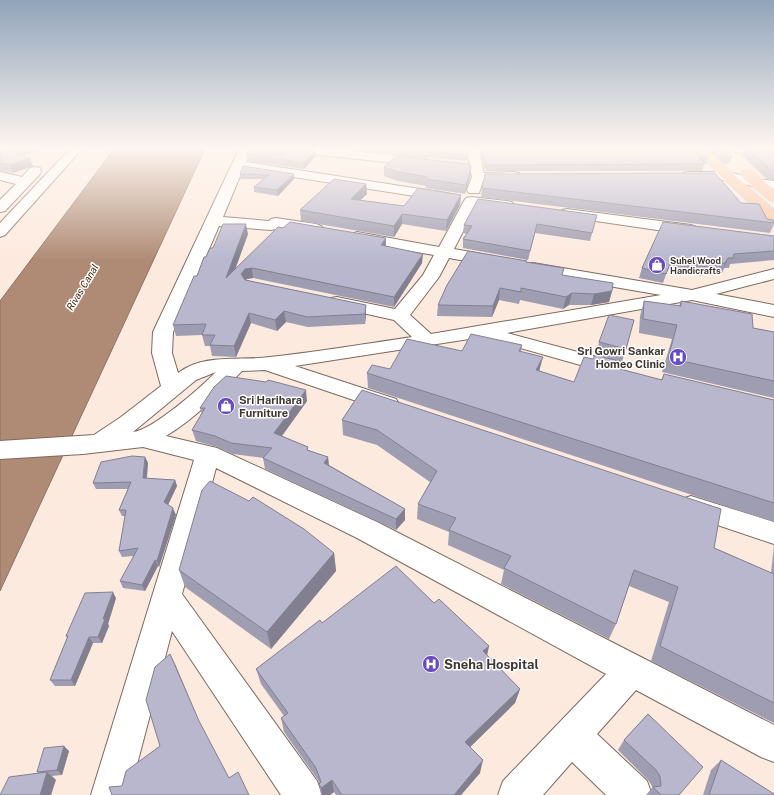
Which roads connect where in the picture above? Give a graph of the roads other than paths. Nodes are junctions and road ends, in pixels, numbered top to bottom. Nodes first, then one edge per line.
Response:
1 (21, 186) edge
2 (42, 186) edge
3 (230, 186) edge
4 (375, 186) edge
5 (475, 186) edge
6 (739, 186) edge
7 (761, 186) edge
8 (774, 197) edge
9 (471, 201) junction
10 (524, 207) edge
11 (0, 208) edge
12 (555, 211) edge
13 (774, 218) edge
14 (214, 221) junction
15 (0, 232) edge
16 (329, 232) edge
17 (704, 232) edge
18 (344, 235) edge
19 (444, 253) junction
20 (774, 274) edge
21 (692, 295) junction
22 (323, 299) edge
23 (774, 311) edge
24 (400, 316) junction
25 (483, 332) junction
26 (427, 341) junction
27 (268, 364) junction
28 (236, 365) junction
29 (632, 373) edge
30 (172, 387) junction
31 (412, 412) edge
32 (143, 438) junction
33 (92, 444) junction
34 (0, 450) edge
35 (208, 454) junction
36 (669, 498) edge
37 (774, 533) edge
38 (166, 596) junction
39 (632, 670) junction
40 (571, 735) junction
41 (774, 744) edge
42 (110, 795) edge
43 (303, 795) edge
44 (517, 795) edge
45 (632, 795) edge

1 - 11 street
2 - 15 street
3 - 14 street
4 - 9 street
5 - 9 street
6 - 13 main road
7 - 8 main road
9 - 10 street
9 - 19 street
12 - 17 street
14 - 16 street
14 - 30 street
18 - 19 street
19 - 21 street
19 - 24 street
20 - 21 street
21 - 23 street
21 - 25 street
22 - 24 street
24 - 26 street
25 - 26 street
25 - 29 street
26 - 27 street
27 - 28 street
27 - 31 street
28 - 30 street
28 - 32 street
30 - 33 street
32 - 33 street
32 - 35 street
33 - 34 street
35 - 38 street
35 - 39 street
36 - 37 street
38 - 42 street
38 - 43 street
39 - 40 street
39 - 41 street
40 - 44 street
40 - 45 street

